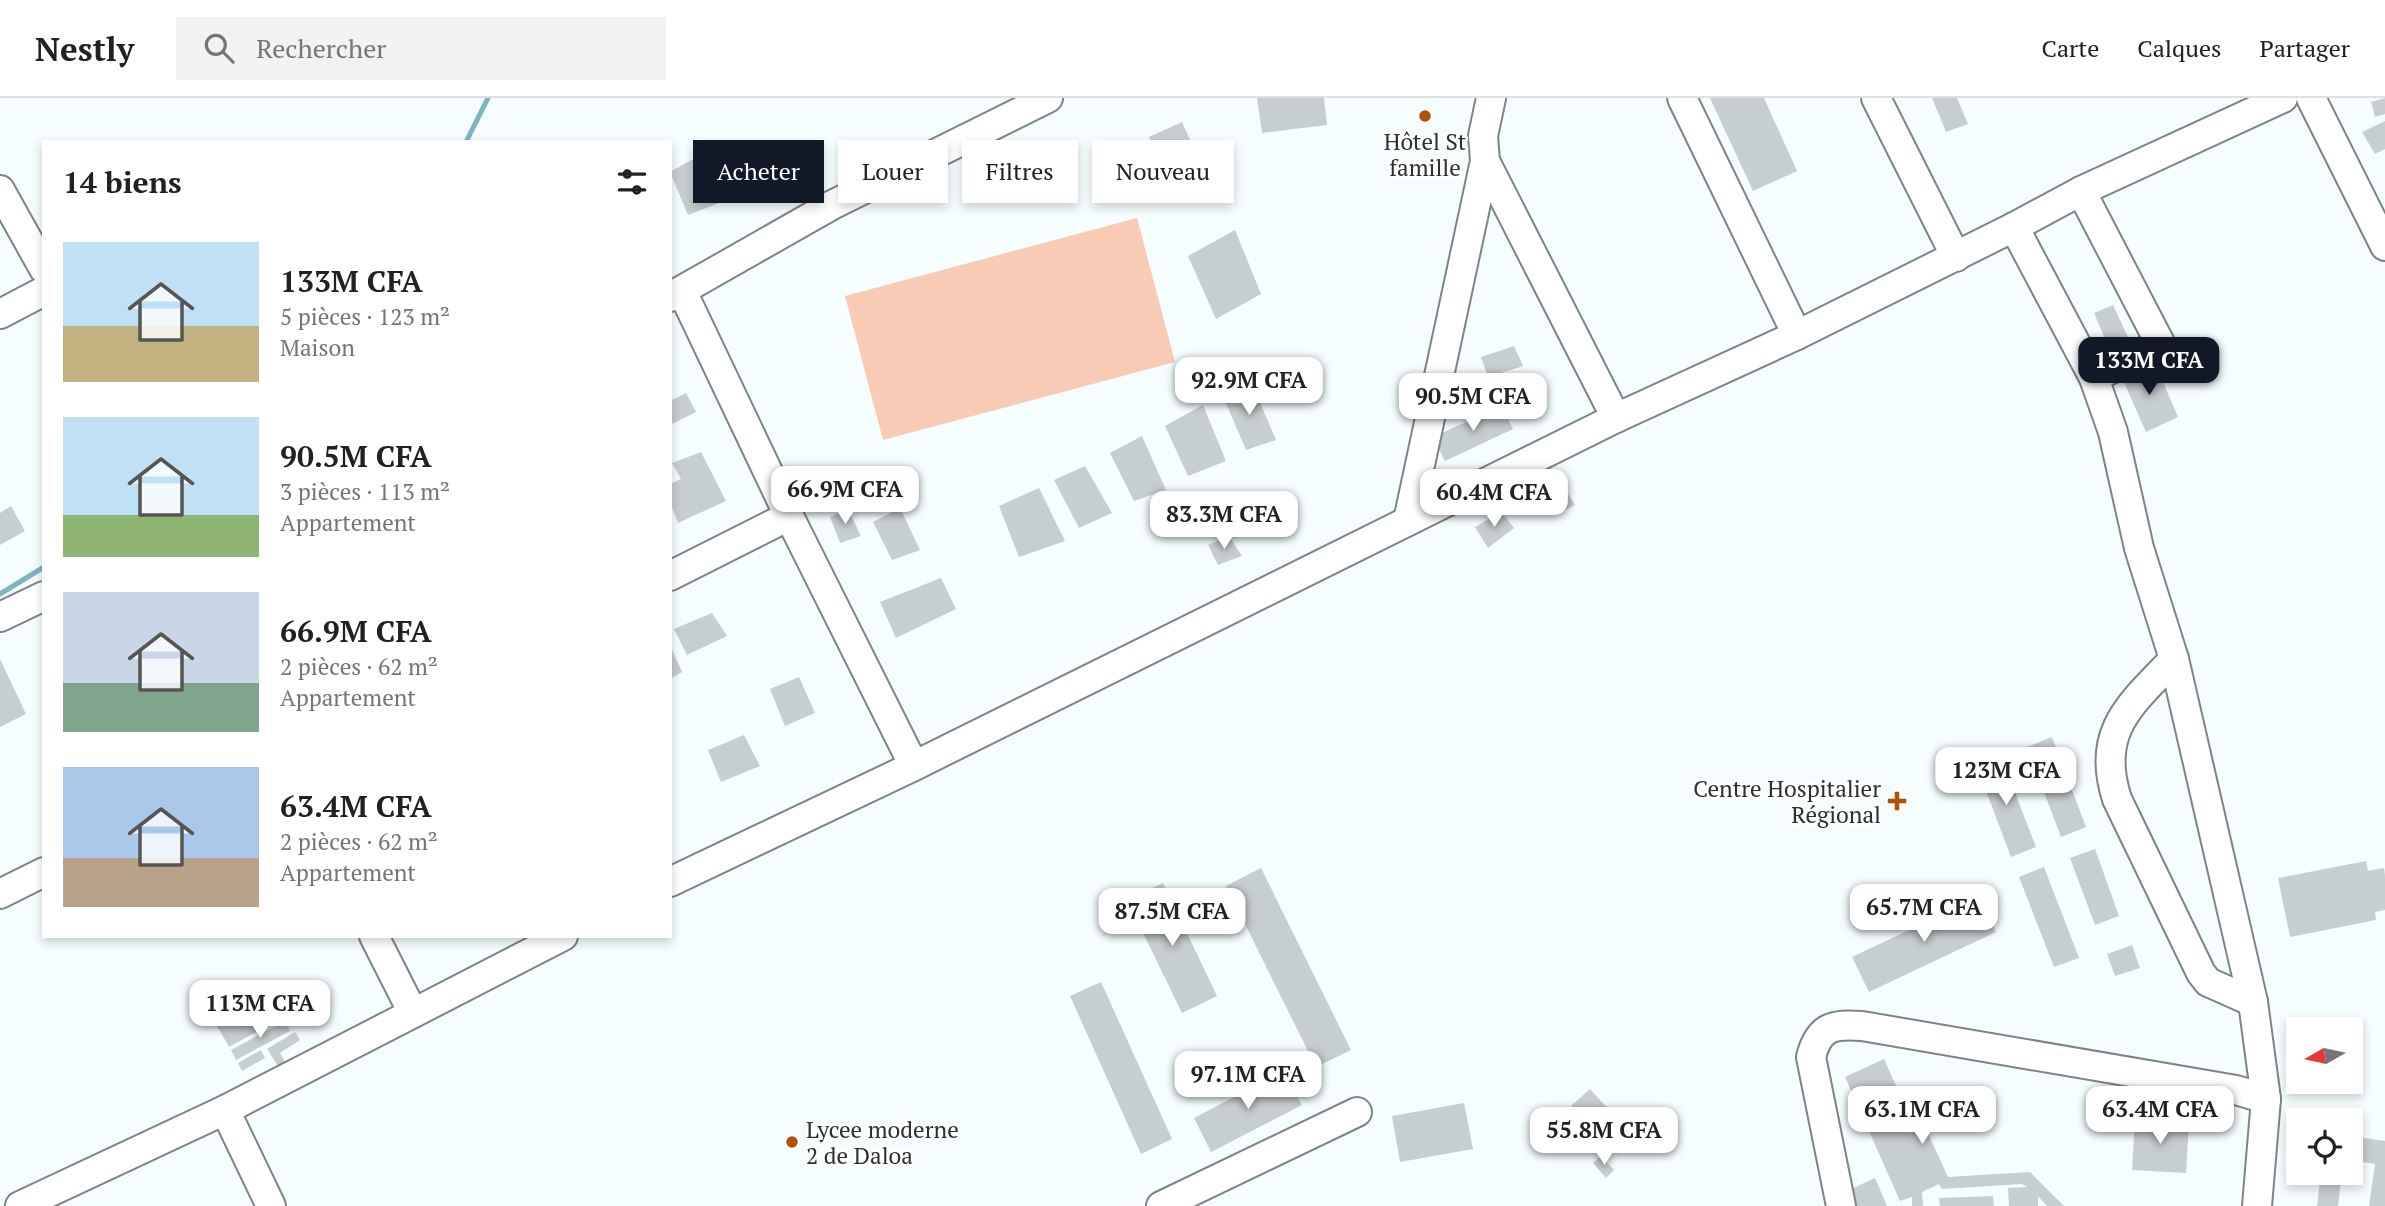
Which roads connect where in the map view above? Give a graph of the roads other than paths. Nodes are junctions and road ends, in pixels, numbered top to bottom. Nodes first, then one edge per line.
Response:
1 (1048, 98) edge
2 (1491, 98) edge
3 (1682, 98) edge
4 (1876, 98) edge
5 (2283, 98) edge
6 (2311, 98) edge
7 (1485, 161) junction
8 (0, 190) edge
9 (2081, 191) junction
10 (2014, 227) junction
11 (2385, 246) edge
12 (1956, 257) junction
13 (42, 266) edge
14 (42, 292) edge
15 (676, 294) edge
16 (0, 314) edge
17 (1797, 335) junction
18 (2094, 378) junction
19 (1616, 418) junction
20 (789, 516) junction
21 (1408, 521) junction
22 (672, 575) edge
23 (42, 597) edge
24 (0, 617) edge
25 (2174, 659) junction
26 (914, 766) junction
27 (42, 873) edge
28 (672, 881) edge
29 (0, 894) edge
30 (375, 938) edge
31 (559, 938) edge
32 (2253, 1002) junction
33 (413, 1013) junction
34 (2266, 1099) junction
35 (225, 1110) junction
36 (1357, 1112) dead end
37 (20, 1206) edge
38 (271, 1206) edge
39 (1161, 1206) edge
40 (1841, 1206) edge
41 (2257, 1206) edge

1 - 15 street
2 - 7 street
3 - 17 street
4 - 12 street
5 - 9 street
6 - 11 street
7 - 19 street
7 - 21 street
8 - 13 street
9 - 10 street
9 - 18 street
10 - 12 street
10 - 18 street
12 - 17 street
14 - 16 street
15 - 20 street
17 - 19 street
18 - 25 street
19 - 21 street
20 - 22 street
20 - 26 street
21 - 26 street
23 - 24 street
25 - 32 street
25 - 32 street
26 - 28 street
27 - 29 street
30 - 33 street
31 - 33 street
32 - 34 street
33 - 35 street
34 - 40 street
34 - 41 street
35 - 37 street
35 - 38 street
36 - 39 street

